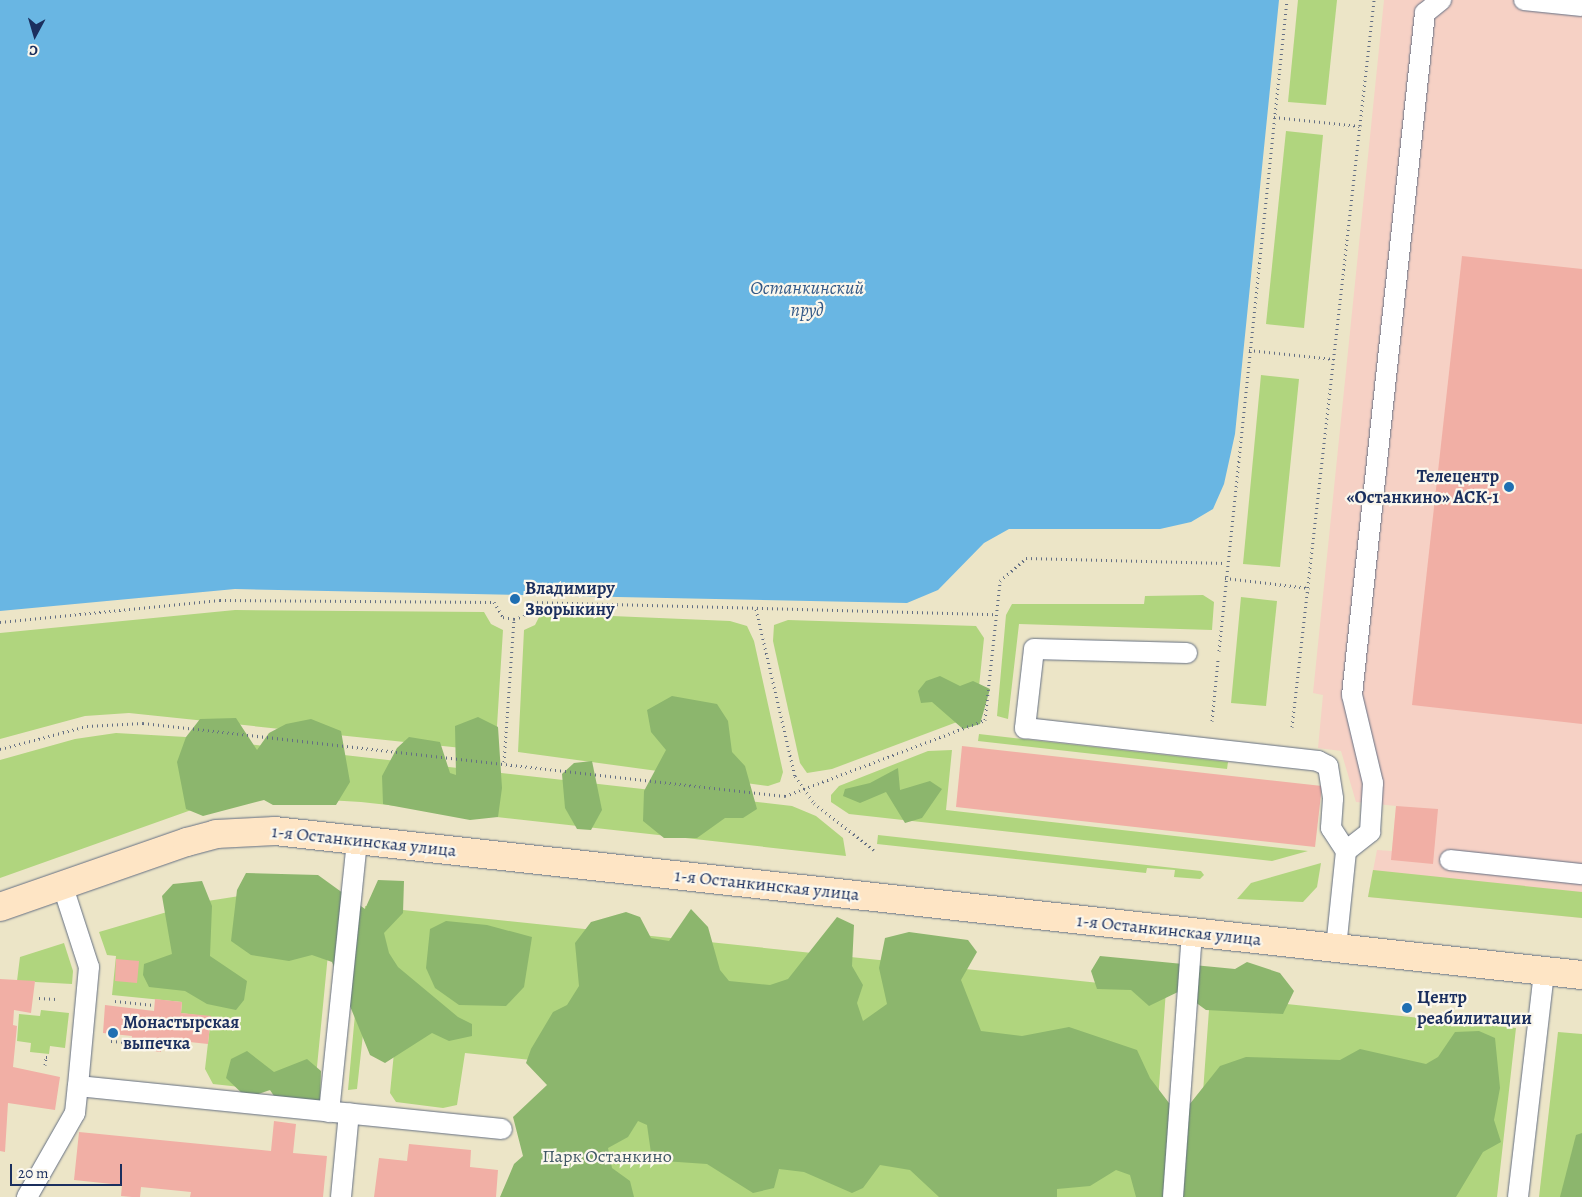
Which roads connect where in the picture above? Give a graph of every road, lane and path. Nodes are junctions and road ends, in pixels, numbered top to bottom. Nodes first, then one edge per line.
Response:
1 (1287, 0) edge
2 (1374, 0) edge
3 (1441, 0) edge
4 (1524, 0) edge
5 (1582, 6) edge
6 (1274, 117) junction
7 (1360, 126) junction
8 (1249, 350) junction
9 (1334, 359) junction
10 (1226, 563) junction
11 (1225, 578) junction
12 (1309, 588) junction
13 (756, 609) junction
14 (996, 614) junction
15 (514, 619) junction
16 (0, 622) edge
17 (1186, 653) dead end
18 (1210, 748) junction
19 (0, 749) edge
20 (1288, 758) junction
21 (504, 762) junction
22 (803, 790) junction
23 (357, 839) junction
24 (874, 850) dead end
25 (1346, 851) junction
26 (1450, 860) dead end
27 (1582, 874) edge
28 (62, 884) junction
29 (0, 907) edge
30 (1192, 933) junction
31 (1336, 948) junction
32 (1544, 971) junction
33 (1582, 975) edge
34 (111, 1000) dead end
35 (154, 1005) dead end
36 (46, 1060) dead end
37 (45, 1065) dead end
38 (78, 1086) junction
39 (329, 1112) junction
40 (349, 1114) junction
41 (502, 1130) dead end
42 (27, 1197) edge
43 (341, 1197) edge
44 (1173, 1197) edge
45 (1518, 1197) edge

1 - 6 path
2 - 7 path
3 - 25 lane
4 - 5 lane
6 - 7 path
6 - 8 path
7 - 9 path
8 - 9 path
8 - 10 path
9 - 12 path
10 - 11 path
10 - 14 path
11 - 12 path
11 - 18 path
12 - 20 path
13 - 14 path
13 - 15 path
13 - 22 path
14 - 22 path
15 - 16 path
15 - 21 path
17 - 18 lane
18 - 20 lane
19 - 21 path
20 - 25 lane
21 - 22 path
22 - 24 path
23 - 28 street, 1-я Останкинская улица
23 - 30 street, 1-я Останкинская улица
23 - 39 lane
25 - 31 lane
26 - 27 lane
28 - 29 street, 1-я Останкинская улица
28 - 38 lane
30 - 31 street, 1-я Останкинская улица
30 - 44 lane
31 - 32 street, 1-я Останкинская улица
32 - 33 street, 1-я Останкинская улица
32 - 45 lane
34 - 35 path
36 - 37 path
38 - 39 lane
38 - 42 lane
39 - 40 lane
40 - 41 lane
40 - 43 lane

